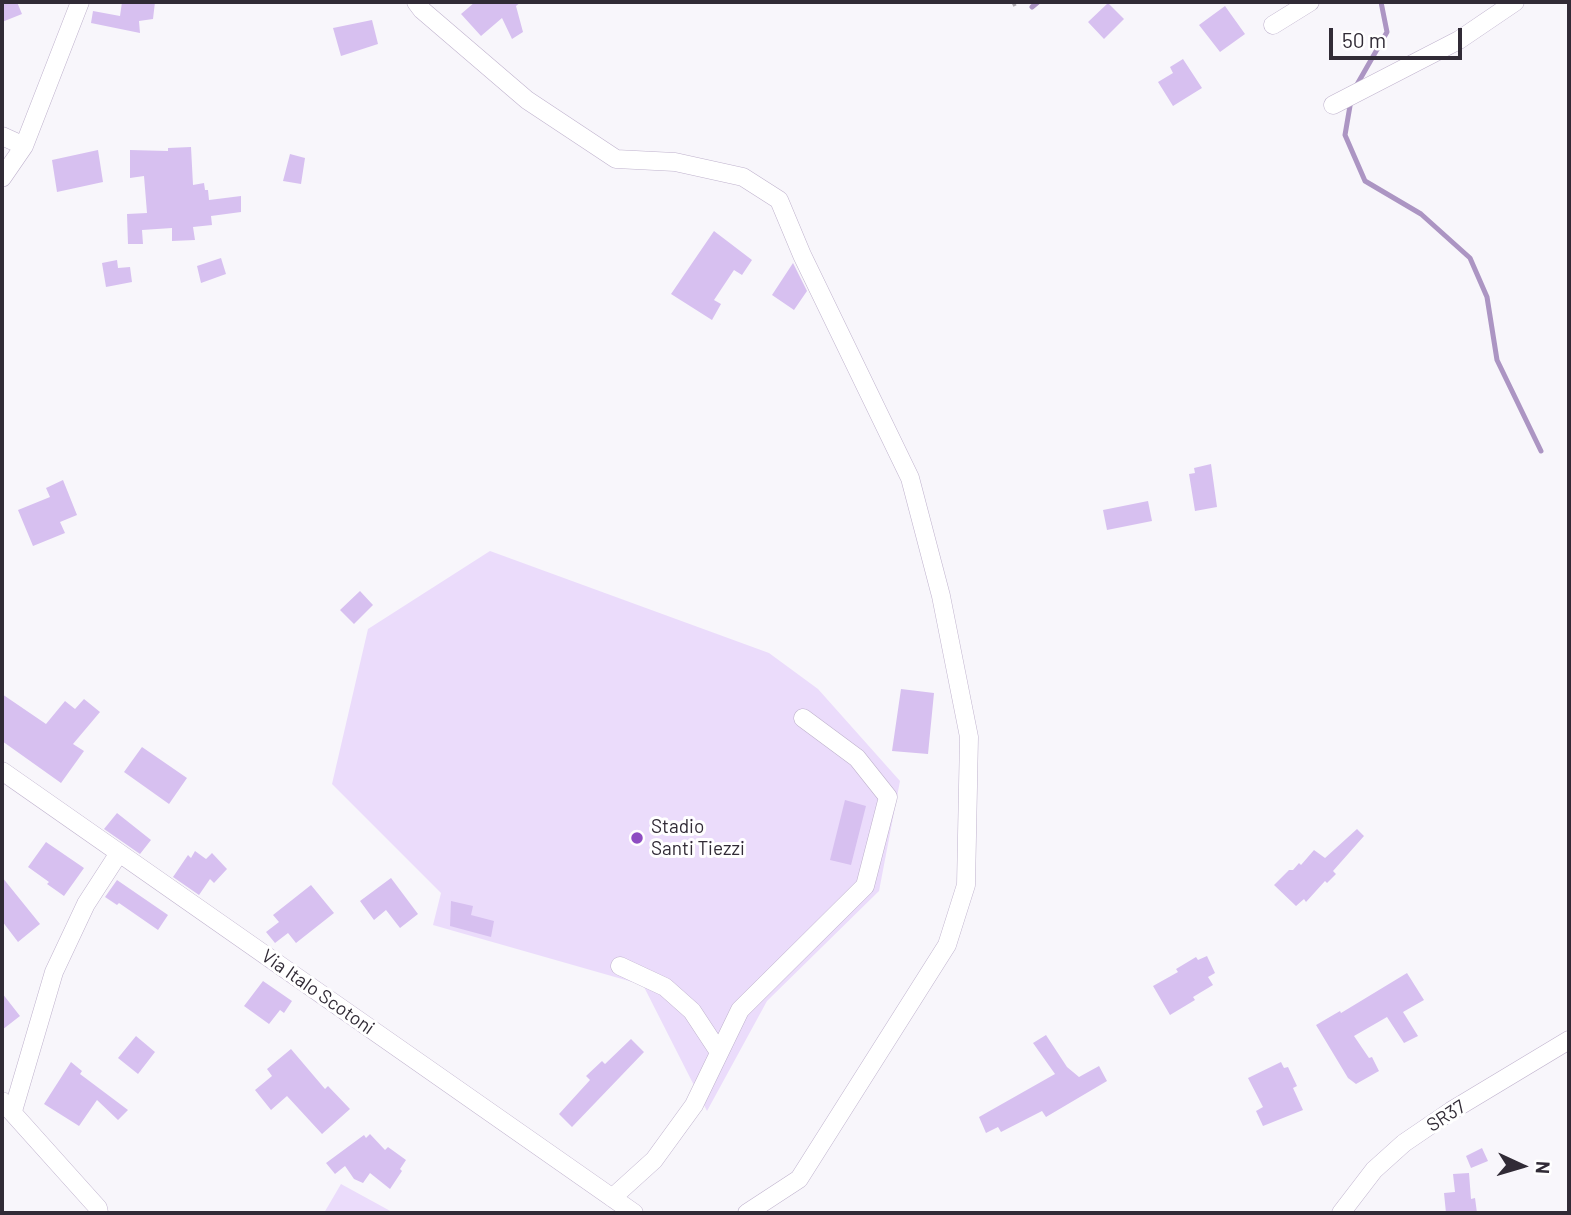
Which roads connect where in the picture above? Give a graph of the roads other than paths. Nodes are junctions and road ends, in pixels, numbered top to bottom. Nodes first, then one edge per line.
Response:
1 (80, 2) edge
2 (416, 2) edge
3 (1310, 2) edge
4 (1515, 2) edge
5 (1273, 24) dead end
6 (1333, 105) dead end
7 (2, 136) edge
8 (24, 146) junction
9 (2, 178) edge
10 (803, 719) dead end
11 (2, 771) edge
12 (119, 853) junction
13 (620, 966) dead end
14 (1569, 1041) edge
15 (719, 1052) junction
16 (7, 1106) edge
17 (612, 1198) junction
18 (99, 1213) edge
19 (634, 1213) edge
20 (747, 1213) edge
21 (1341, 1213) edge

1 - 8 street
2 - 20 street
3 - 5 street
4 - 6 street
7 - 8 street
8 - 9 street
10 - 15 street
11 - 12 street, Via Italo Scotoni
12 - 16 street
12 - 17 street, Via Italo Scotoni
13 - 15 street
14 - 21 street, SR37
15 - 17 street
16 - 18 street
17 - 19 street, Via Italo Scotoni

